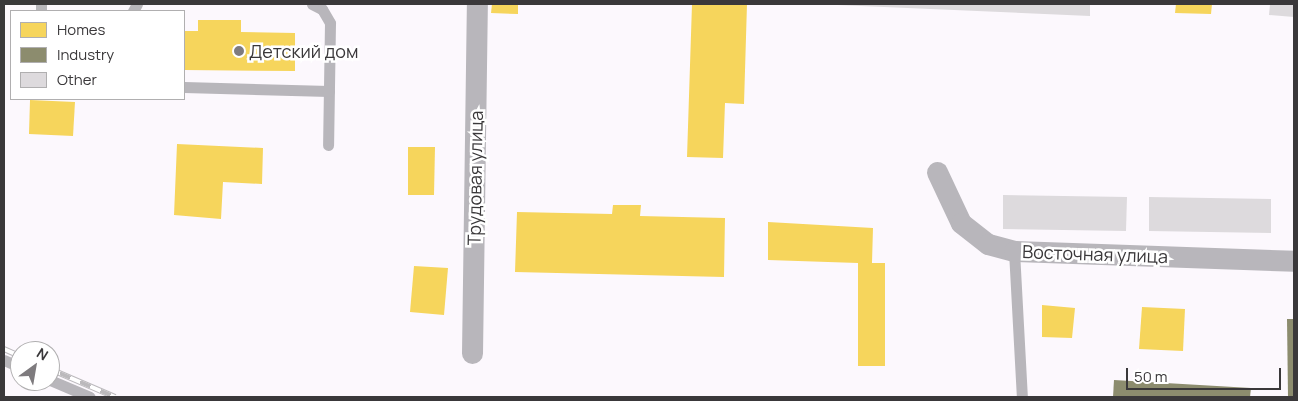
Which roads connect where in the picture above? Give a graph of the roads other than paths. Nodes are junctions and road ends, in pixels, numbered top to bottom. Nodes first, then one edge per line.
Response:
1 (312, 4) edge
2 (477, 4) edge
3 (185, 87) edge
4 (329, 90) junction
5 (328, 145) dead end
6 (937, 172) dead end
7 (1014, 252) junction
8 (1294, 261) edge
9 (472, 353) dead end
10 (60, 384) edge
11 (90, 397) edge
12 (1022, 397) edge

1 - 4 lane
2 - 9 street, Трудовая улица
3 - 4 lane
4 - 5 lane
6 - 7 street, Восточная улица
7 - 8 street, Восточная улица
7 - 12 lane
10 - 11 lane

